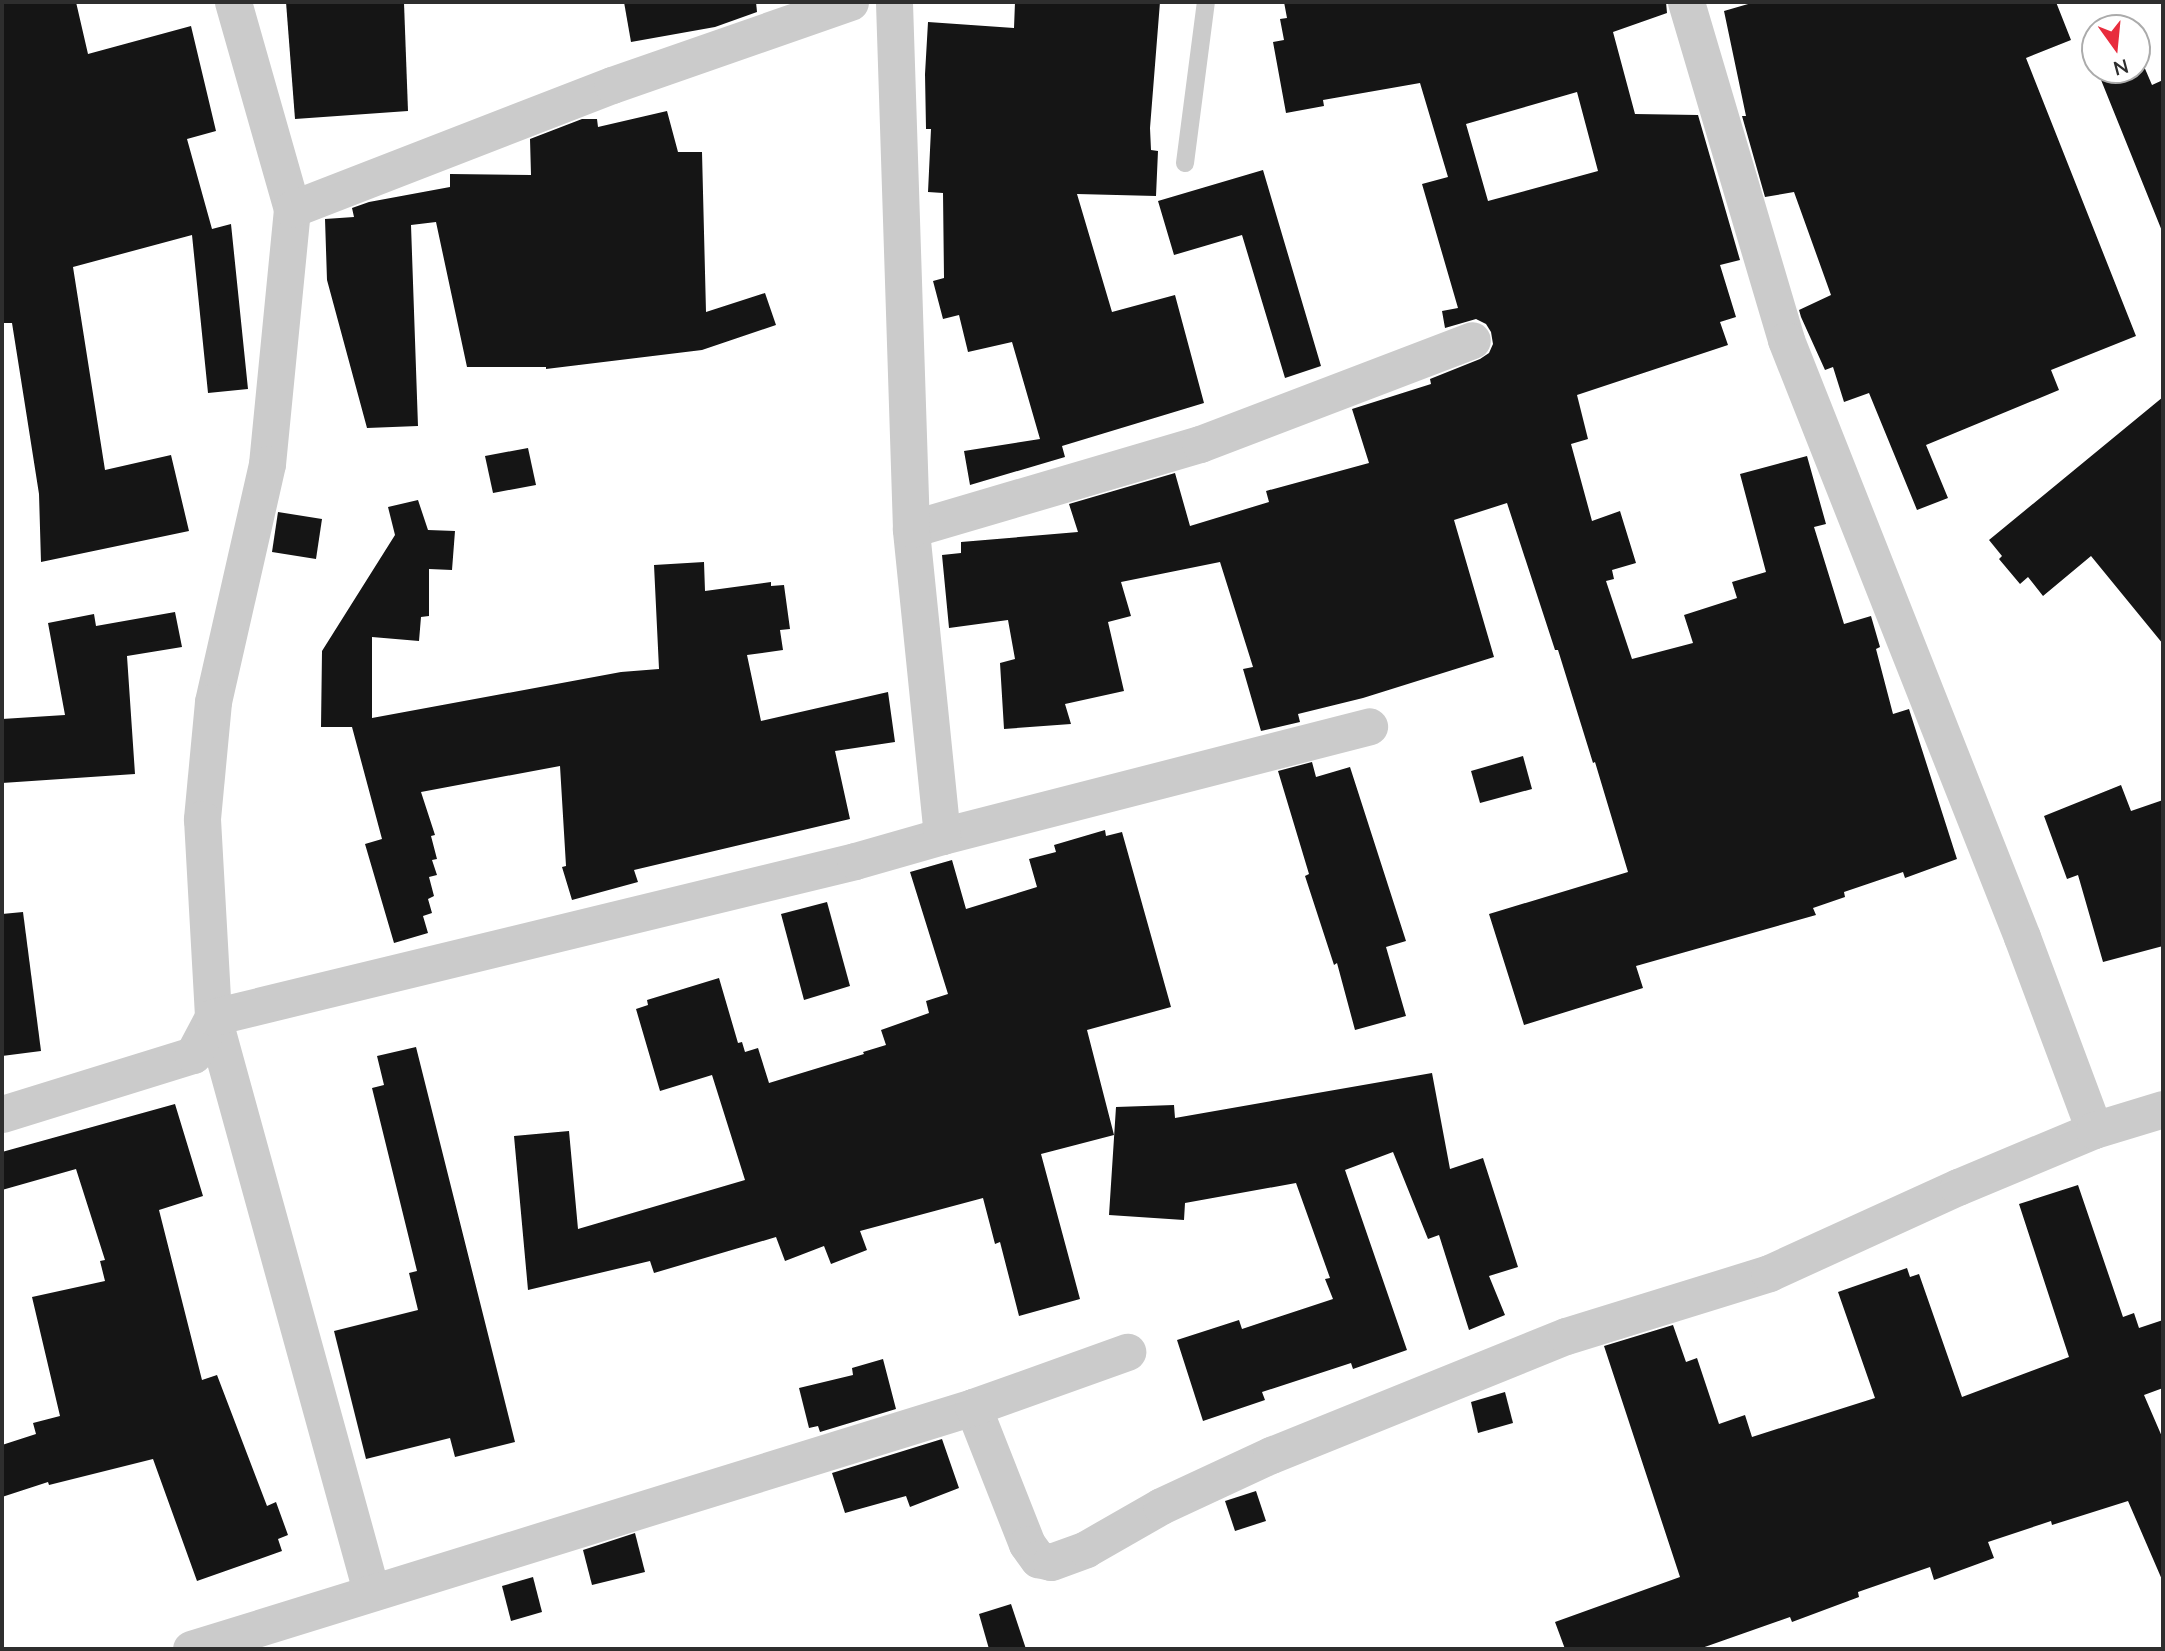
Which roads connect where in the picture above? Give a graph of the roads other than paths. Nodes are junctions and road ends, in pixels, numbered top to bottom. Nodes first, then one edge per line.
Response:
1 (233, 2) edge
2 (850, 2) edge
3 (894, 2) edge
4 (1206, 2) edge
5 (1691, 3) edge
6 (1185, 163) dead end
7 (292, 209) junction
8 (1472, 340) dead end
9 (911, 529) junction
10 (1369, 726) dead end
11 (942, 836) junction
12 (213, 1017) junction
13 (2163, 1109) edge
14 (2, 1114) edge
15 (2094, 1130) junction
16 (1127, 1352) dead end
17 (973, 1407) junction
18 (371, 1591) junction
19 (191, 1649) edge

1 - 7 street
2 - 7 street
3 - 9 street
4 - 6 lane
5 - 15 street
7 - 12 street
8 - 9 street
9 - 11 street
10 - 11 street
11 - 12 street
12 - 14 street
12 - 18 street
13 - 15 street
15 - 17 street
16 - 17 street
17 - 18 street
18 - 19 street

